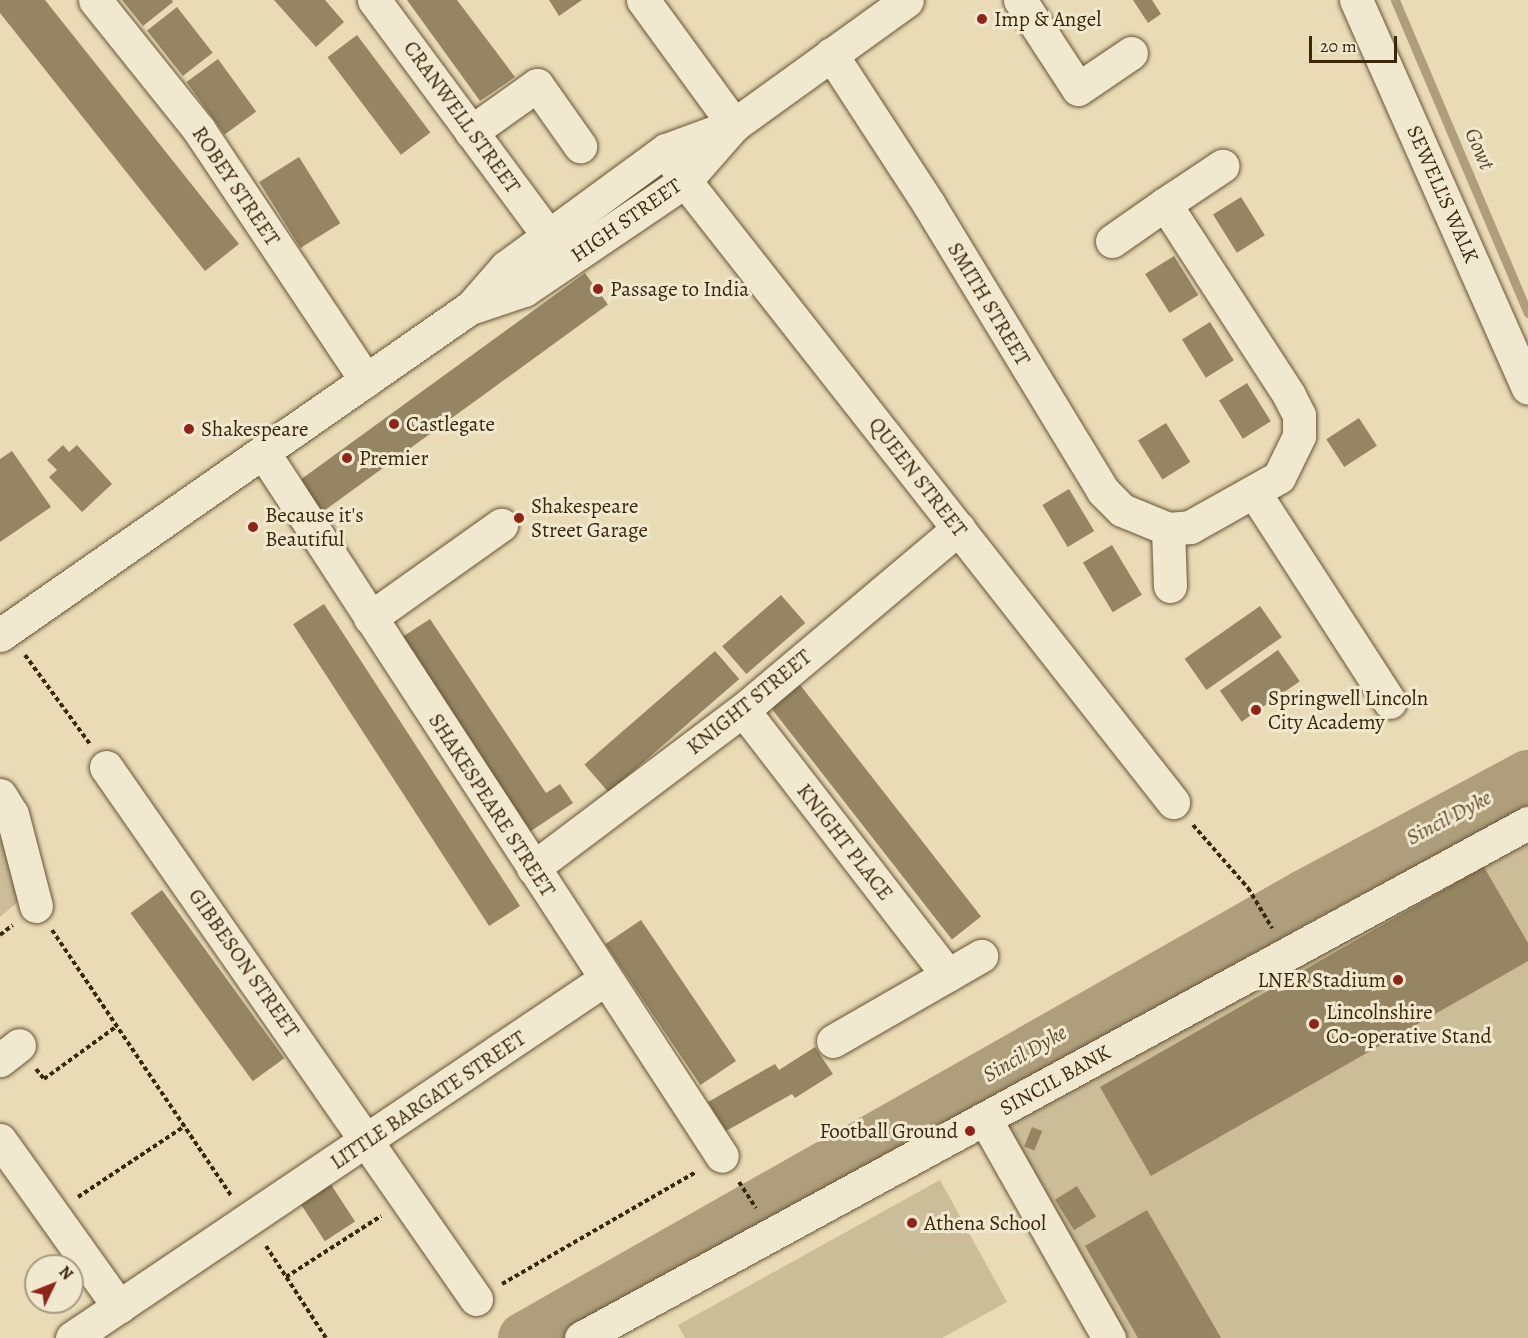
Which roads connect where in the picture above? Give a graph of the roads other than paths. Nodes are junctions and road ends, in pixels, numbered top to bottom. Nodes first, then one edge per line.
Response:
1 (95, 0) edge
2 (374, 0) edge
3 (643, 0) edge
4 (907, 0) edge
5 (1020, 0) edge
6 (1356, 0) edge
7 (1131, 53) dead end
8 (831, 54) junction
9 (734, 125) junction
10 (471, 132) junction
11 (579, 146) dead end
12 (666, 150) junction
13 (1222, 166) dead end
14 (685, 181) junction
15 (1165, 204) junction
16 (548, 235) junction
17 (1112, 241) dead end
18 (471, 307) junction
19 (366, 380) junction
20 (1528, 388) edge
21 (263, 452) junction
22 (1254, 492) junction
23 (501, 525) dead end
24 (959, 528) junction
25 (1168, 529) junction
26 (1170, 586) dead end
27 (370, 618) junction
28 (4, 633) edge
29 (1390, 702) dead end
30 (743, 710) junction
31 (106, 767) road end
32 (0, 795) edge
33 (1173, 802) road end
34 (1528, 823) edge
35 (533, 868) junction
36 (36, 906) road end
37 (981, 956) dead end
38 (948, 975) junction
39 (606, 980) junction
40 (833, 1041) dead end
41 (985, 1119) junction
42 (0, 1140) edge
43 (368, 1142) junction
44 (725, 1160) road end
45 (476, 1299) road end
46 (119, 1307) junction
47 (72, 1338) edge
48 (581, 1338) edge
49 (1109, 1338) edge

1 - 19 street, ROBEY STREET
2 - 10 street, CRANWELL STREET
3 - 9 street
4 - 8 street
5 - 7 street
6 - 20 street, SEWELL'S WALK
8 - 9 street
8 - 25 street, SMITH STREET
9 - 12 street, HIGH STREET
9 - 14 street, HIGH STREET
10 - 11 street
10 - 16 street, CRANWELL STREET
12 - 14 street, QUEEN STREET
12 - 16 street, HIGH STREET
13 - 15 street
14 - 18 street, HIGH STREET
14 - 24 street, QUEEN STREET
15 - 17 street
15 - 22 street
16 - 18 street, HIGH STREET
18 - 19 street
19 - 21 street
21 - 27 street, SHAKESPEARE STREET
21 - 28 street
22 - 25 street
22 - 29 street
23 - 27 street
24 - 30 street, KNIGHT STREET
24 - 33 street, QUEEN STREET
25 - 26 street
27 - 35 street, SHAKESPEARE STREET
30 - 35 street, KNIGHT STREET
30 - 38 street, KNIGHT PLACE
31 - 43 street, GIBBESON STREET
32 - 36 street
34 - 41 street, SINCIL BANK
35 - 39 street, SHAKESPEARE STREET
37 - 38 street
38 - 40 street
39 - 43 street, LITTLE BARGATE STREET
39 - 44 street, SHAKESPEARE STREET
41 - 48 street, SINCIL BANK
41 - 49 street
42 - 46 street
43 - 45 street, GIBBESON STREET
43 - 46 street, LITTLE BARGATE STREET
46 - 47 street, LITTLE BARGATE STREET

